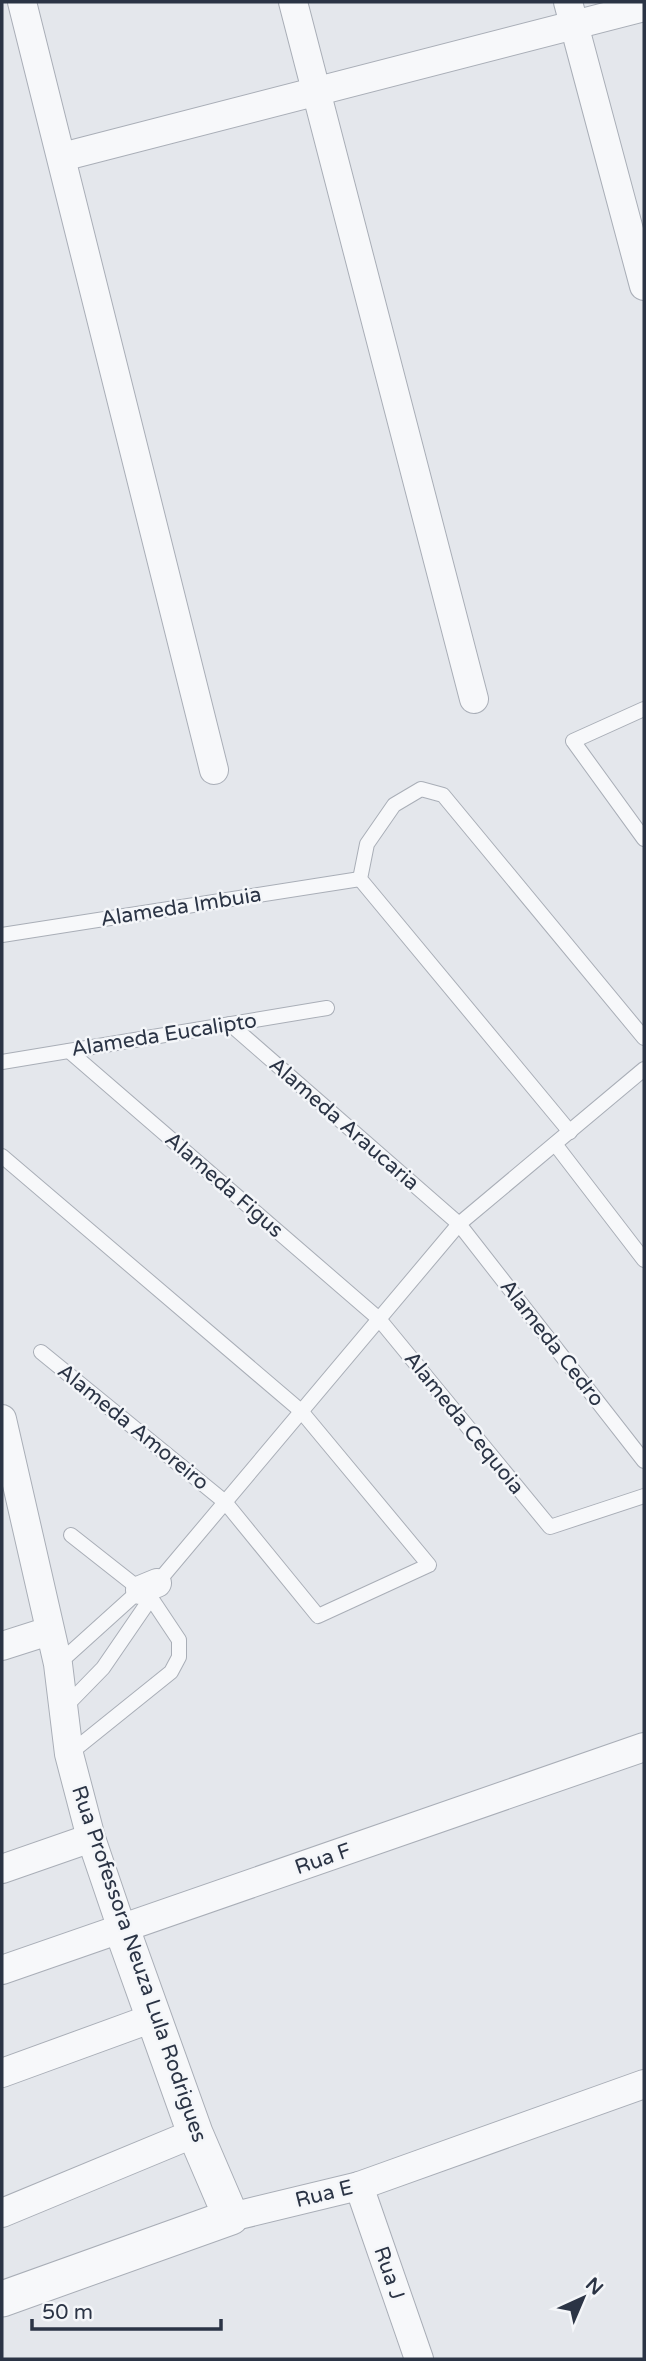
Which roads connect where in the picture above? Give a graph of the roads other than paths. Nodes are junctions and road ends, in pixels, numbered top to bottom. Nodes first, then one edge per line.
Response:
1 (22, 2) edge
2 (293, 2) edge
3 (644, 6) edge
4 (571, 13) edge
5 (316, 92) junction
6 (62, 157) junction
7 (644, 286) edge
8 (474, 699) dead end
9 (644, 709) edge
10 (214, 770) dead end
11 (644, 839) edge
12 (360, 879) junction
13 (2, 935) edge
14 (327, 1008) dead end
15 (230, 1024) junction
16 (644, 1038) edge
17 (69, 1051) junction
18 (2, 1062) edge
19 (644, 1069) edge
20 (570, 1132) junction
21 (555, 1144) junction
22 (2, 1156) edge
23 (459, 1224) junction
24 (644, 1260) edge
25 (379, 1319) junction
26 (41, 1352) dead end
27 (301, 1411) junction
28 (2, 1419) edge
29 (644, 1461) edge
30 (644, 1496) edge
31 (225, 1502) junction
32 (71, 1535) dead end
33 (149, 1590) junction
34 (49, 1632) junction
35 (2, 1646) edge
36 (58, 1664) junction
37 (62, 1709) junction
38 (644, 1747) edge
39 (69, 1754) junction
40 (91, 1838) junction
41 (2, 1869) edge
42 (122, 1929) junction
43 (2, 1970) edge
44 (153, 2018) junction
45 (2, 2073) edge
46 (644, 2084) edge
47 (195, 2133) junction
48 (359, 2186) junction
49 (2, 2213) edge
50 (231, 2217) junction
51 (2, 2299) edge
52 (419, 2359) edge

1 - 6 street
2 - 5 street
3 - 4 street
4 - 5 street
4 - 7 street
5 - 6 street
5 - 8 street
6 - 10 street
9 - 11 lane
12 - 13 lane, Alameda Imbuia
12 - 16 lane
12 - 20 lane
14 - 15 lane, Alameda Eucalipto
15 - 17 lane, Alameda Eucalipto
15 - 23 lane, Alameda Araucaria
17 - 18 lane, Alameda Eucalipto
17 - 25 lane, Alameda Figus
19 - 20 lane
20 - 21 lane
21 - 23 lane
21 - 24 lane
22 - 27 lane
23 - 25 lane
23 - 29 lane, Alameda Cedro
25 - 27 lane
25 - 30 lane, Alameda Cequoia
26 - 31 lane, Alameda Amoreiro
27 - 31 lane
27 - 31 lane, Alameda Amoreiro
28 - 34 street, Rua Professora Neuza Lula Rodrigues
31 - 33 lane
32 - 33 lane
33 - 36 lane
33 - 37 lane
33 - 39 lane
34 - 35 street
34 - 36 street, Rua Professora Neuza Lula Rodrigues
36 - 37 street, Rua Professora Neuza Lula Rodrigues
37 - 39 street, Rua Professora Neuza Lula Rodrigues
38 - 42 street, Rua F
39 - 40 street, Rua Professora Neuza Lula Rodrigues
40 - 41 street
40 - 42 street, Rua Professora Neuza Lula Rodrigues
42 - 43 street, Rua F
42 - 44 street, Rua Professora Neuza Lula Rodrigues
44 - 45 street
44 - 47 street, Rua Professora Neuza Lula Rodrigues
46 - 48 street, Rua E
47 - 49 street
47 - 50 street, Rua Professora Neuza Lula Rodrigues
48 - 50 street, Rua E
48 - 52 street, Rua J
50 - 51 street, Rua E

